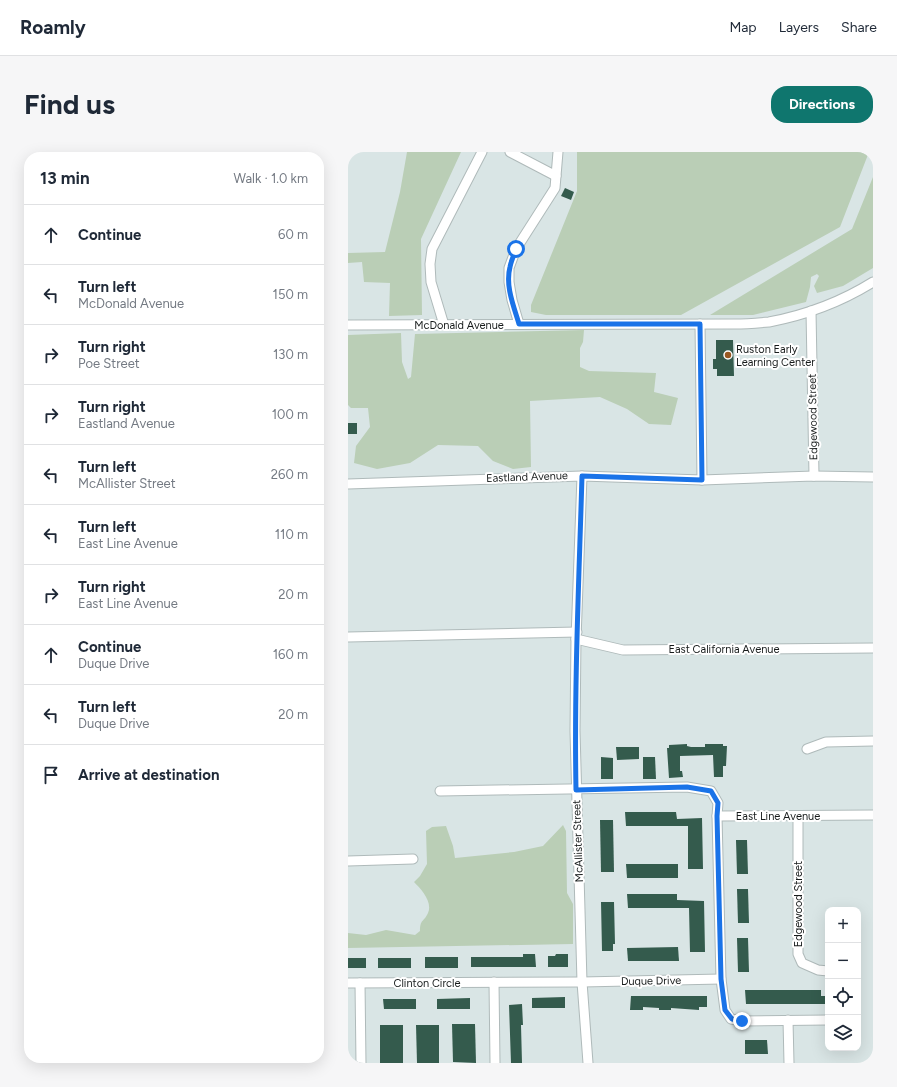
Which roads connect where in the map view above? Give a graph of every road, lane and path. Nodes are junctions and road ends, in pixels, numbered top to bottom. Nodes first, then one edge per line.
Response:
1 (482, 152) edge
2 (510, 152) edge
3 (558, 152) edge
4 (556, 176) junction
5 (873, 282) edge
6 (811, 311) junction
7 (519, 324) junction
8 (700, 324) junction
9 (348, 325) edge
10 (444, 325) junction
11 (582, 476) junction
12 (814, 476) junction
13 (873, 477) edge
14 (702, 480) junction
15 (348, 484) edge
16 (577, 635) junction
17 (348, 637) edge
18 (873, 648) edge
19 (873, 741) edge
20 (807, 749) dead end
21 (576, 790) junction
22 (440, 791) dead end
23 (873, 815) edge
24 (717, 816) junction
25 (798, 816) junction
26 (413, 859) dead end
27 (348, 861) edge
28 (825, 971) edge
29 (721, 979) junction
30 (494, 982) junction
31 (582, 982) junction
32 (348, 983) edge
33 (360, 983) junction
34 (788, 1020) junction
35 (825, 1020) edge
36 (361, 1063) edge
37 (495, 1063) edge
38 (588, 1063) edge
39 (788, 1063) edge

1 - 10 street
2 - 4 street
3 - 4 street
4 - 7 street
5 - 6 street, McDonald Avenue
6 - 8 street, McDonald Avenue
6 - 12 street, Edgewood Street
7 - 8 street, McDonald Avenue
7 - 10 street, McDonald Avenue
8 - 14 street
9 - 10 street, McDonald Avenue
11 - 14 street, Eastland Avenue
11 - 15 street, Eastland Avenue
11 - 16 street, McAllister Street
12 - 13 street, Eastland Avenue
12 - 14 street, Eastland Avenue
16 - 17 street, East California Avenue
16 - 18 street, East California Avenue
16 - 21 street, McAllister Street
19 - 20 street
21 - 22 street
21 - 24 street
21 - 31 street, McAllister Street
23 - 25 street, East Line Avenue
24 - 25 street, East Line Avenue
24 - 29 street
25 - 28 street, Edgewood Street
26 - 27 street
29 - 31 street, Duque Drive
29 - 34 street
30 - 31 street, Clinton Circle
30 - 33 street, Clinton Circle
30 - 37 street
31 - 38 street, McAllister Street
32 - 33 street, Clinton Circle
33 - 36 street
34 - 35 street
34 - 39 street

